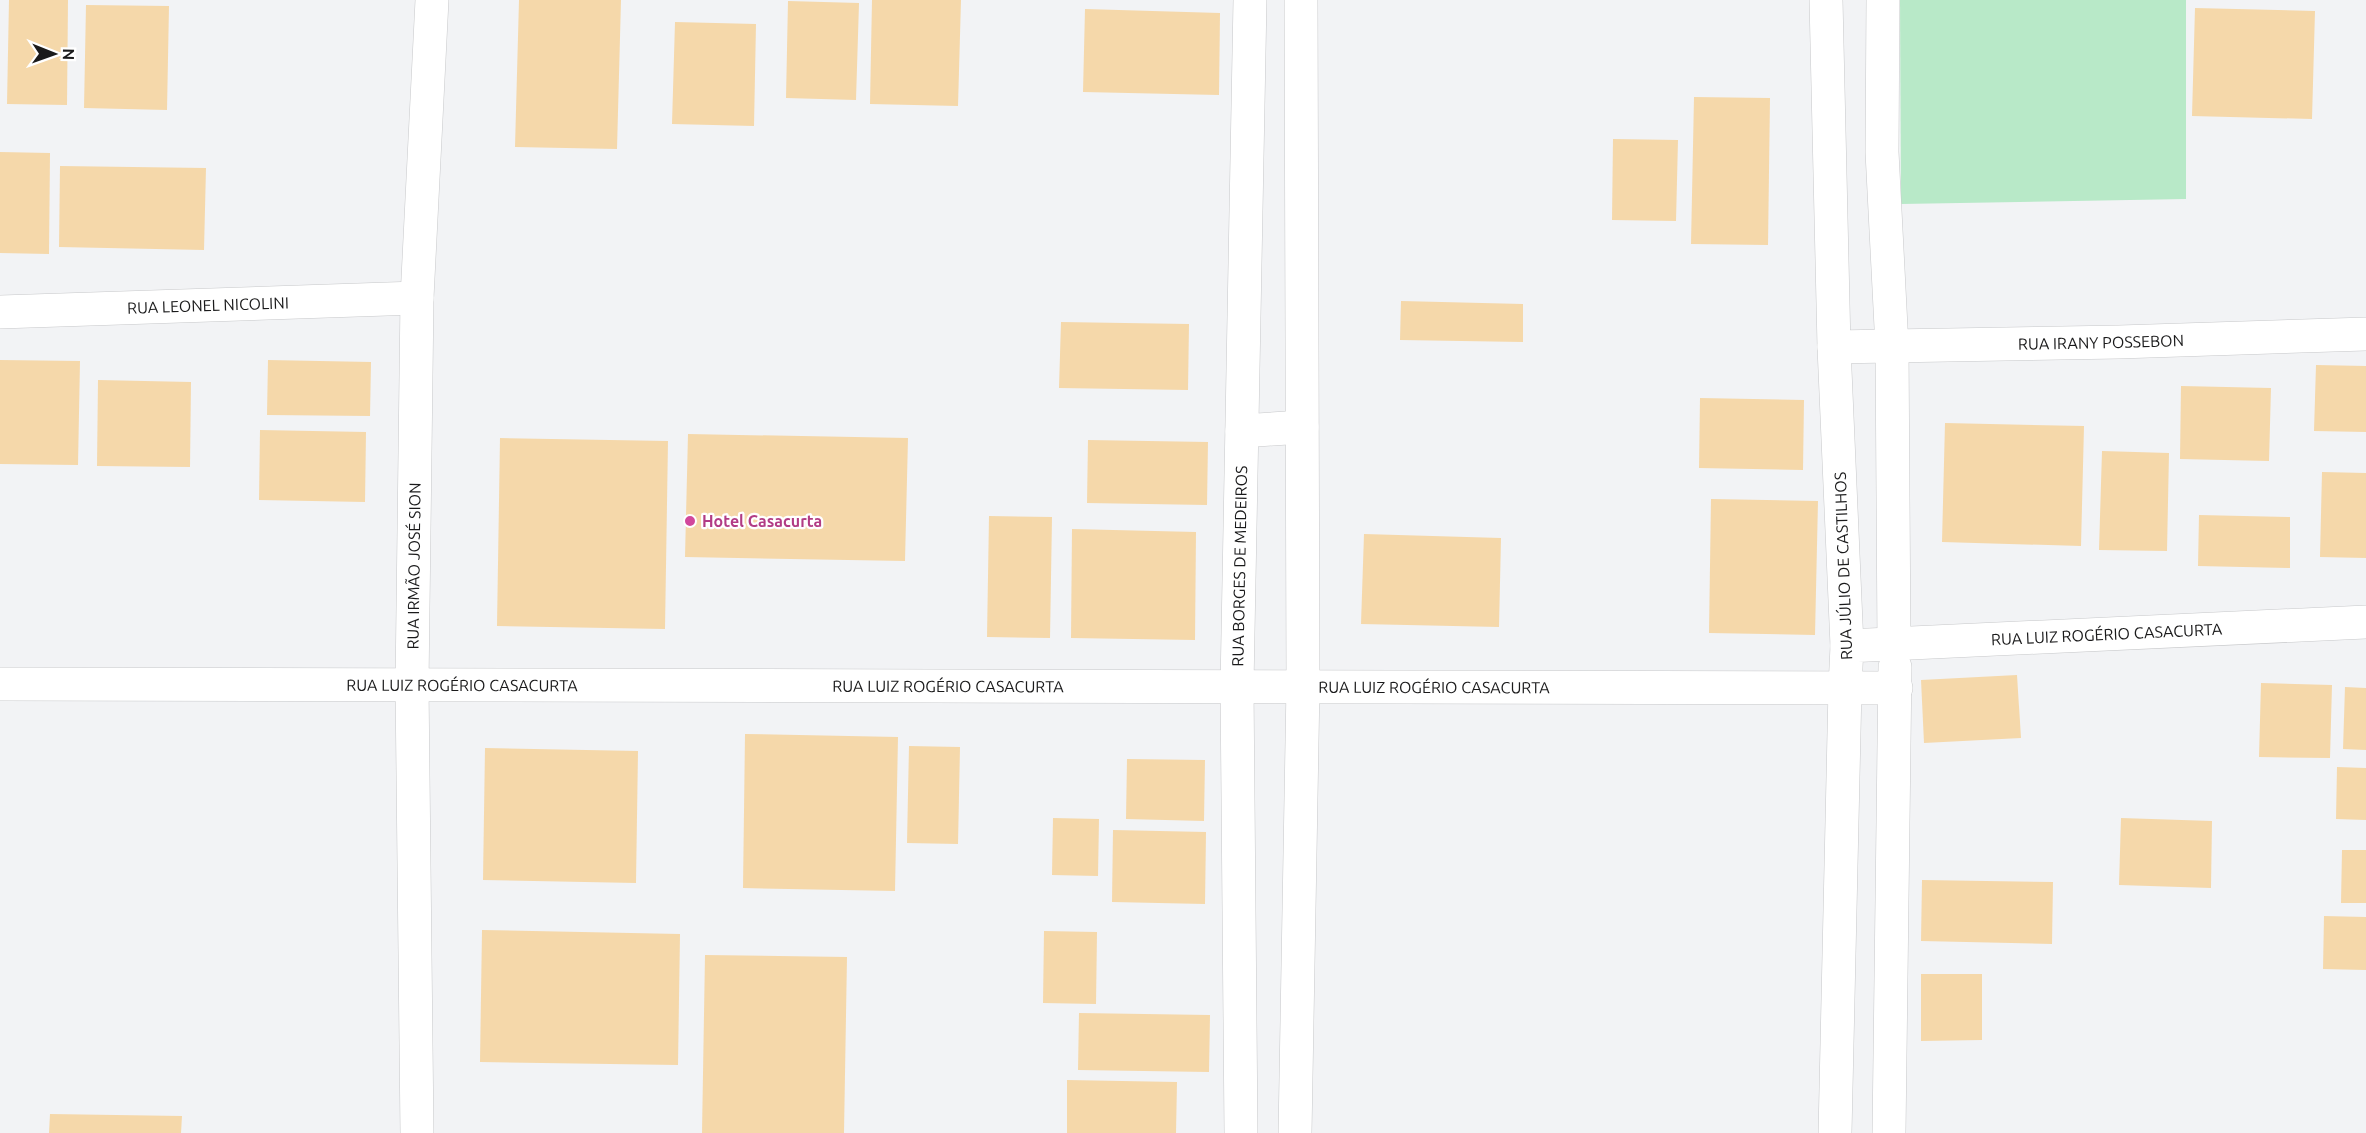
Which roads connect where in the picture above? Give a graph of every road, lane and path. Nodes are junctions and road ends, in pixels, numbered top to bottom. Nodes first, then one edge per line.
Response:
1 (432, 0) edge
2 (1250, 0) edge
3 (1301, 0) edge
4 (1826, 0) edge
5 (1883, 0) edge
6 (417, 298) junction
7 (0, 312) edge
8 (2366, 334) edge
9 (1834, 347) junction
10 (1892, 347) junction
11 (1302, 427) junction
12 (1242, 430) junction
13 (2366, 622) edge
14 (1894, 645) junction
15 (1847, 646) junction
16 (0, 684) edge
17 (412, 685) junction
18 (1237, 686) junction
19 (1303, 686) junction
20 (1845, 688) junction
21 (1896, 688) junction
22 (417, 1133) edge
23 (1241, 1133) edge
24 (1295, 1133) edge
25 (1835, 1133) edge
26 (1889, 1133) edge

1 - 6 street, RUA IRMÃO JOSÉ SION
2 - 12 street, RUA BORGES DE MEDEIROS
3 - 11 street
4 - 9 street, RUA JÚLIO DE CASTILHOS
5 - 10 street
6 - 7 street, RUA LEONEL NICOLINI
6 - 17 street, RUA IRMÃO JOSÉ SION
8 - 10 street, RUA IRANY POSSEBON
9 - 10 street, RUA IRANY POSSEBON
9 - 15 street, RUA JÚLIO DE CASTILHOS
10 - 14 street
11 - 12 street
11 - 19 street
12 - 18 street, RUA BORGES DE MEDEIROS
13 - 14 street, RUA LUIZ ROGÉRIO CASACURTA
14 - 15 street, RUA LUIZ ROGÉRIO CASACURTA
14 - 21 street
15 - 20 street, RUA JÚLIO DE CASTILHOS
16 - 17 street, RUA LUIZ ROGÉRIO CASACURTA
17 - 18 street, RUA LUIZ ROGÉRIO CASACURTA
17 - 22 street, RUA IRMÃO JOSÉ SION
18 - 19 street, RUA LUIZ ROGÉRIO CASACURTA
18 - 23 street, RUA BORGES DE MEDEIROS
19 - 20 street, RUA LUIZ ROGÉRIO CASACURTA
19 - 24 street
20 - 21 street, RUA LUIZ ROGÉRIO CASACURTA
20 - 25 street, RUA JÚLIO DE CASTILHOS
21 - 26 street

